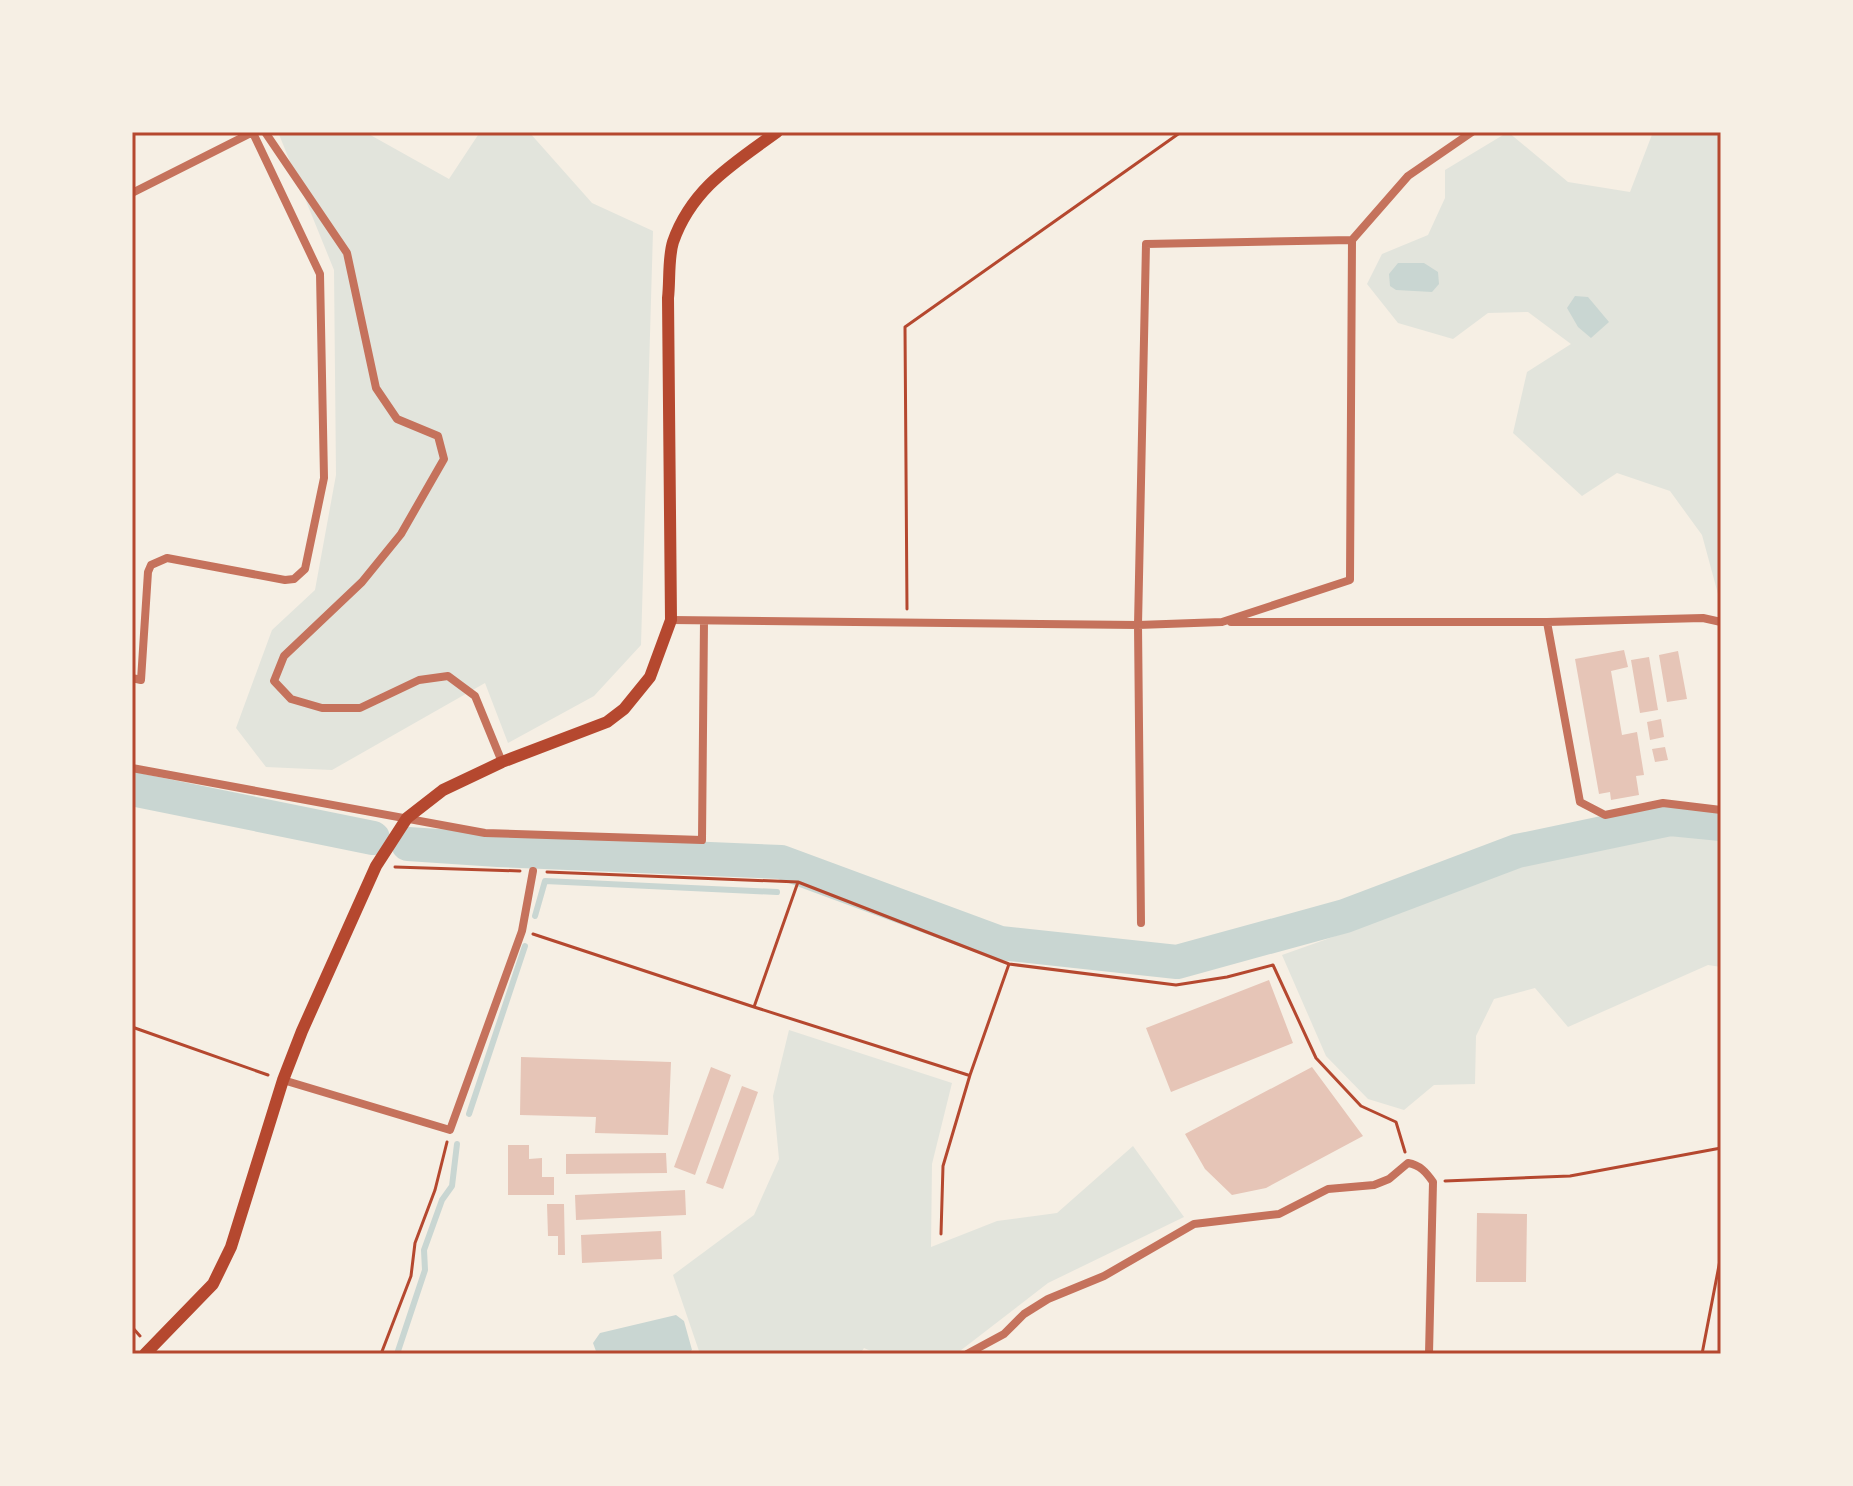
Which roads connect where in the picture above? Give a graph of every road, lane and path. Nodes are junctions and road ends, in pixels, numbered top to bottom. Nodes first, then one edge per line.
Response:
1 (253, 132) edge
2 (265, 132) edge
3 (777, 132) edge
4 (1181, 132) edge
5 (1472, 132) edge
6 (132, 193) edge
7 (1352, 240) junction
8 (671, 620) junction
9 (704, 621) junction
10 (907, 621) junction
11 (1222, 622) junction
12 (1547, 622) junction
13 (1721, 622) edge
14 (1138, 625) junction
15 (132, 678) edge
16 (502, 762) junction
17 (132, 768) edge
18 (1721, 810) edge
19 (407, 818) junction
20 (376, 866) junction
21 (533, 871) junction
22 (798, 882) junction
23 (1141, 923) dead end
24 (522, 931) junction
25 (1009, 964) junction
26 (754, 1007) junction
27 (132, 1027) edge
28 (970, 1075) junction
29 (283, 1080) junction
30 (450, 1130) junction
31 (1721, 1148) edge
32 (1408, 1163) junction
33 (1433, 1182) junction
34 (941, 1234) dead end
35 (1721, 1255) edge
36 (145, 1354) edge
37 (381, 1354) edge
38 (967, 1354) edge
39 (1429, 1354) edge
40 (1702, 1354) edge

1 - 6 street
1 - 15 street
2 - 16 street
3 - 8 main road
4 - 10 path
5 - 7 street
7 - 11 street
7 - 14 street
8 - 9 street
8 - 16 main road
9 - 10 street
9 - 19 street
10 - 14 street
11 - 12 street
11 - 14 street
12 - 13 street
12 - 18 street
14 - 23 street
16 - 19 main road
17 - 19 street
19 - 20 main road
20 - 21 path
20 - 29 main road
21 - 22 path
21 - 24 street
22 - 25 path
22 - 26 path
24 - 26 path
24 - 30 street
25 - 28 path
25 - 32 path
26 - 28 path
27 - 29 path
28 - 34 path
29 - 30 street
29 - 36 main road
30 - 37 path
31 - 33 path
32 - 33 street
32 - 38 street
33 - 39 street
35 - 40 path

